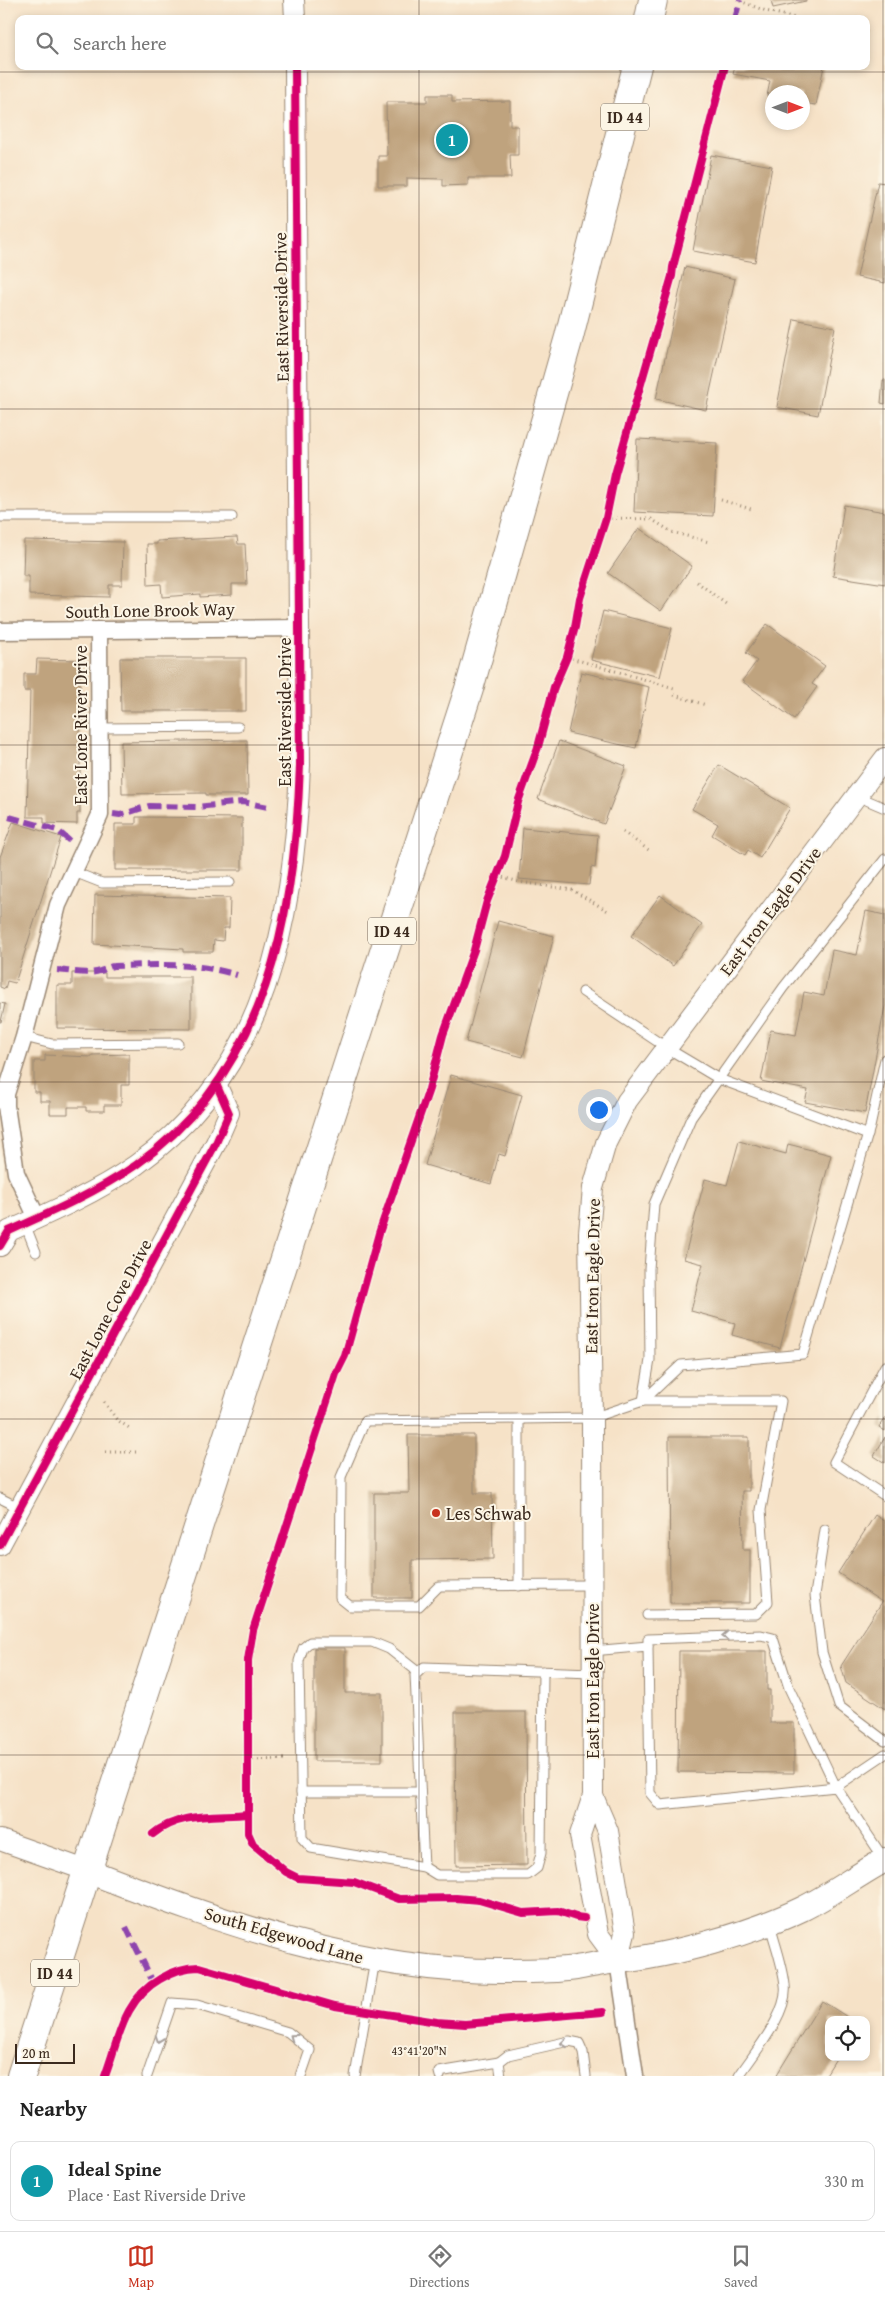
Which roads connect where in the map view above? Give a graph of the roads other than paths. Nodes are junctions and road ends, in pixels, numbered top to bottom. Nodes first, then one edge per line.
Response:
1 (294, 0) edge
2 (653, 0) edge
3 (294, 15) edge
4 (649, 15) edge
5 (295, 70) edge
6 (636, 70) edge
7 (0, 517) edge
8 (232, 517) dead end
9 (300, 628) junction
10 (100, 630) junction
11 (0, 631) edge
12 (238, 726) dead end
13 (100, 728) junction
14 (885, 758) edge
15 (857, 796) junction
16 (885, 808) edge
17 (885, 859) edge
18 (74, 872) junction
19 (230, 882) dead end
20 (583, 992) dead end
21 (24, 1037) junction
22 (178, 1043) dead end
23 (667, 1048) junction
24 (885, 1059) edge
25 (720, 1079) junction
26 (217, 1086) junction
27 (3, 1094) edge
28 (868, 1135) junction
29 (14, 1229) edge
30 (36, 1252) dead end
31 (885, 1366) edge
32 (643, 1401) junction
33 (592, 1418) junction
34 (519, 1419) junction
35 (885, 1496) edge
36 (0, 1498) edge
37 (20, 1508) junction
38 (825, 1530) dead end
39 (0, 1545) edge
40 (591, 1585) junction
41 (519, 1586) junction
42 (647, 1615) dead end
43 (648, 1646) junction
44 (592, 1651) junction
45 (543, 1671) junction
46 (418, 1672) junction
47 (592, 1673) junction
48 (885, 1741) edge
49 (885, 1754) edge
50 (836, 1787) junction
51 (301, 1792) junction
52 (420, 1792) junction
53 (592, 1796) junction
54 (0, 1840) edge
55 (885, 1860) edge
56 (424, 1867) junction
57 (88, 1871) junction
58 (769, 1922) junction
59 (375, 1960) junction
60 (618, 1961) junction
61 (499, 2062) junction
62 (21, 2076) edge
63 (146, 2076) edge
64 (301, 2076) edge
65 (355, 2076) edge
66 (440, 2076) edge
67 (501, 2076) edge
68 (586, 2076) edge
69 (635, 2076) edge
70 (739, 2076) edge

1 - 3 street
2 - 4 highway
5 - 9 street, East Riverside Drive
6 - 57 highway, ID 44
7 - 8 lane
9 - 10 street, South Lone Brook Way
9 - 26 street, East Riverside Drive
10 - 11 street, South Lone Brook Way
10 - 13 street, East Lone River Drive
12 - 13 lane
13 - 18 street, East Lone River Drive
14 - 15 street, East Iron Eagle Drive
15 - 16 lane
15 - 23 street, East Iron Eagle Drive
17 - 25 lane
18 - 19 lane
18 - 21 street, East Lone River Drive
20 - 23 lane
21 - 22 lane
21 - 27 street, East Lone River Drive
23 - 25 lane
23 - 33 street, East Iron Eagle Drive
24 - 28 lane
25 - 28 lane
25 - 32 lane
26 - 29 street, East Riverside Drive
26 - 37 street, East Lone Cove Drive
27 - 29 street, East Lone River Drive
28 - 32 lane
29 - 30 lane
31 - 35 lane
32 - 33 lane
32 - 42 lane
33 - 34 lane
33 - 40 street, East Iron Eagle Drive
34 - 41 lane
34 - 41 lane
36 - 37 lane
37 - 39 street, East Lone Cove Drive
38 - 48 lane
40 - 41 lane
40 - 44 street, East Iron Eagle Drive
43 - 44 lane
50 -> 43 lane
43 - 50 lane
44 - 47 street, East Iron Eagle Drive
45 - 46 lane
45 - 47 lane
45 - 56 lane
46 - 51 lane
46 - 52 lane
47 - 53 street, East Iron Eagle Drive
49 - 50 lane
50 - 55 lane
51 - 52 lane
51 - 56 lane
52 - 56 lane
53 - 60 street, East Iron Eagle Drive
53 - 60 street, East Iron Eagle Drive
54 - 57 street
55 - 58 main road, South Edgewood Lane
57 - 59 main road, South Edgewood Lane
57 - 62 highway, ID 44
58 - 60 main road, South Edgewood Lane
58 - 70 lane
59 - 60 main road, South Edgewood Lane
59 - 65 lane
60 - 69 street
61 - 66 lane
61 - 67 lane
68 -> 61 lane
64 -> 63 lane

